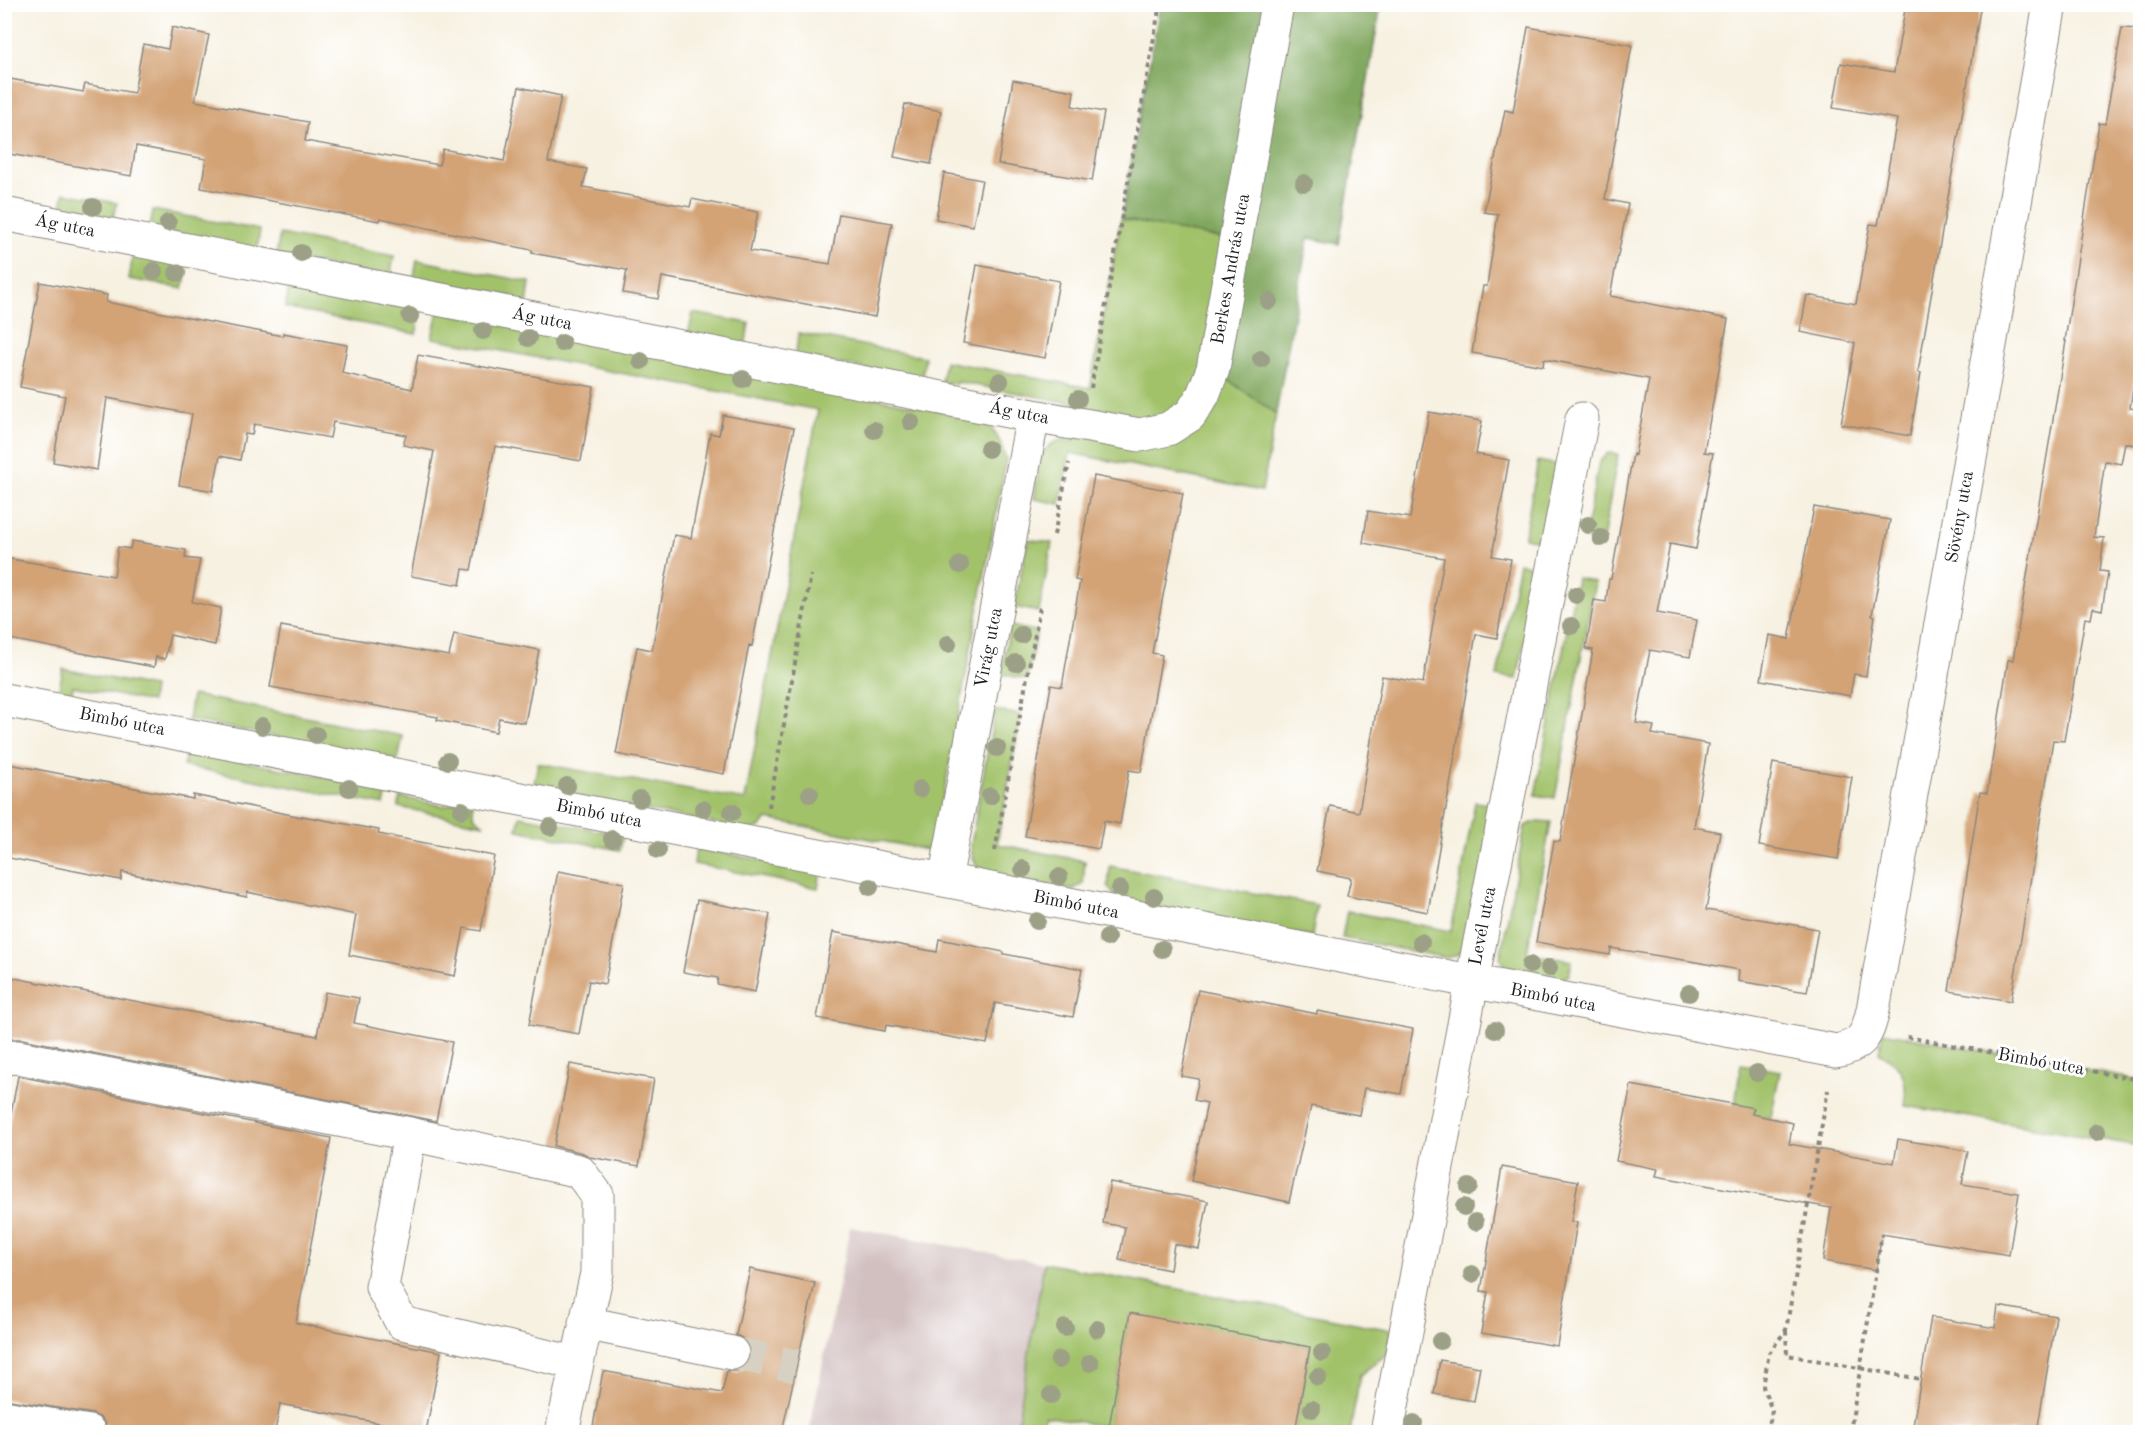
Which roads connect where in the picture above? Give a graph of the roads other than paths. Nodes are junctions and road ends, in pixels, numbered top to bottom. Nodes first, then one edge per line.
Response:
1 (1277, 4) edge
2 (2050, 4) edge
3 (4, 214) edge
4 (1033, 416) junction
5 (1582, 419) dead end
6 (1080, 424) joint
7 (4, 700) edge
8 (945, 880) junction
9 (1472, 982) junction
10 (1836, 1051) joint
11 (4, 1058) edge
12 (410, 1134) junction
13 (585, 1323) junction
14 (732, 1353) tunnel mouth
15 (576, 1363) junction
16 (4, 1417) edge
17 (89, 1432) edge
18 (562, 1432) edge
19 (1387, 1432) edge

1 - 6 street, Berkes András utca
2 - 10 street, Sövény utca
3 - 4 street, Ág utca
4 - 6 street, Ág utca
4 - 8 street, Virág utca
5 - 9 street, Levél utca
7 - 8 street, Bimbó utca
8 - 9 street, Bimbó utca
9 - 10 street, Bimbó utca
9 - 19 street, Levél utca
11 - 12 street
12 - 13 street
12 - 15 street
13 - 14 street
13 - 15 street
15 - 18 street
16 - 17 street

